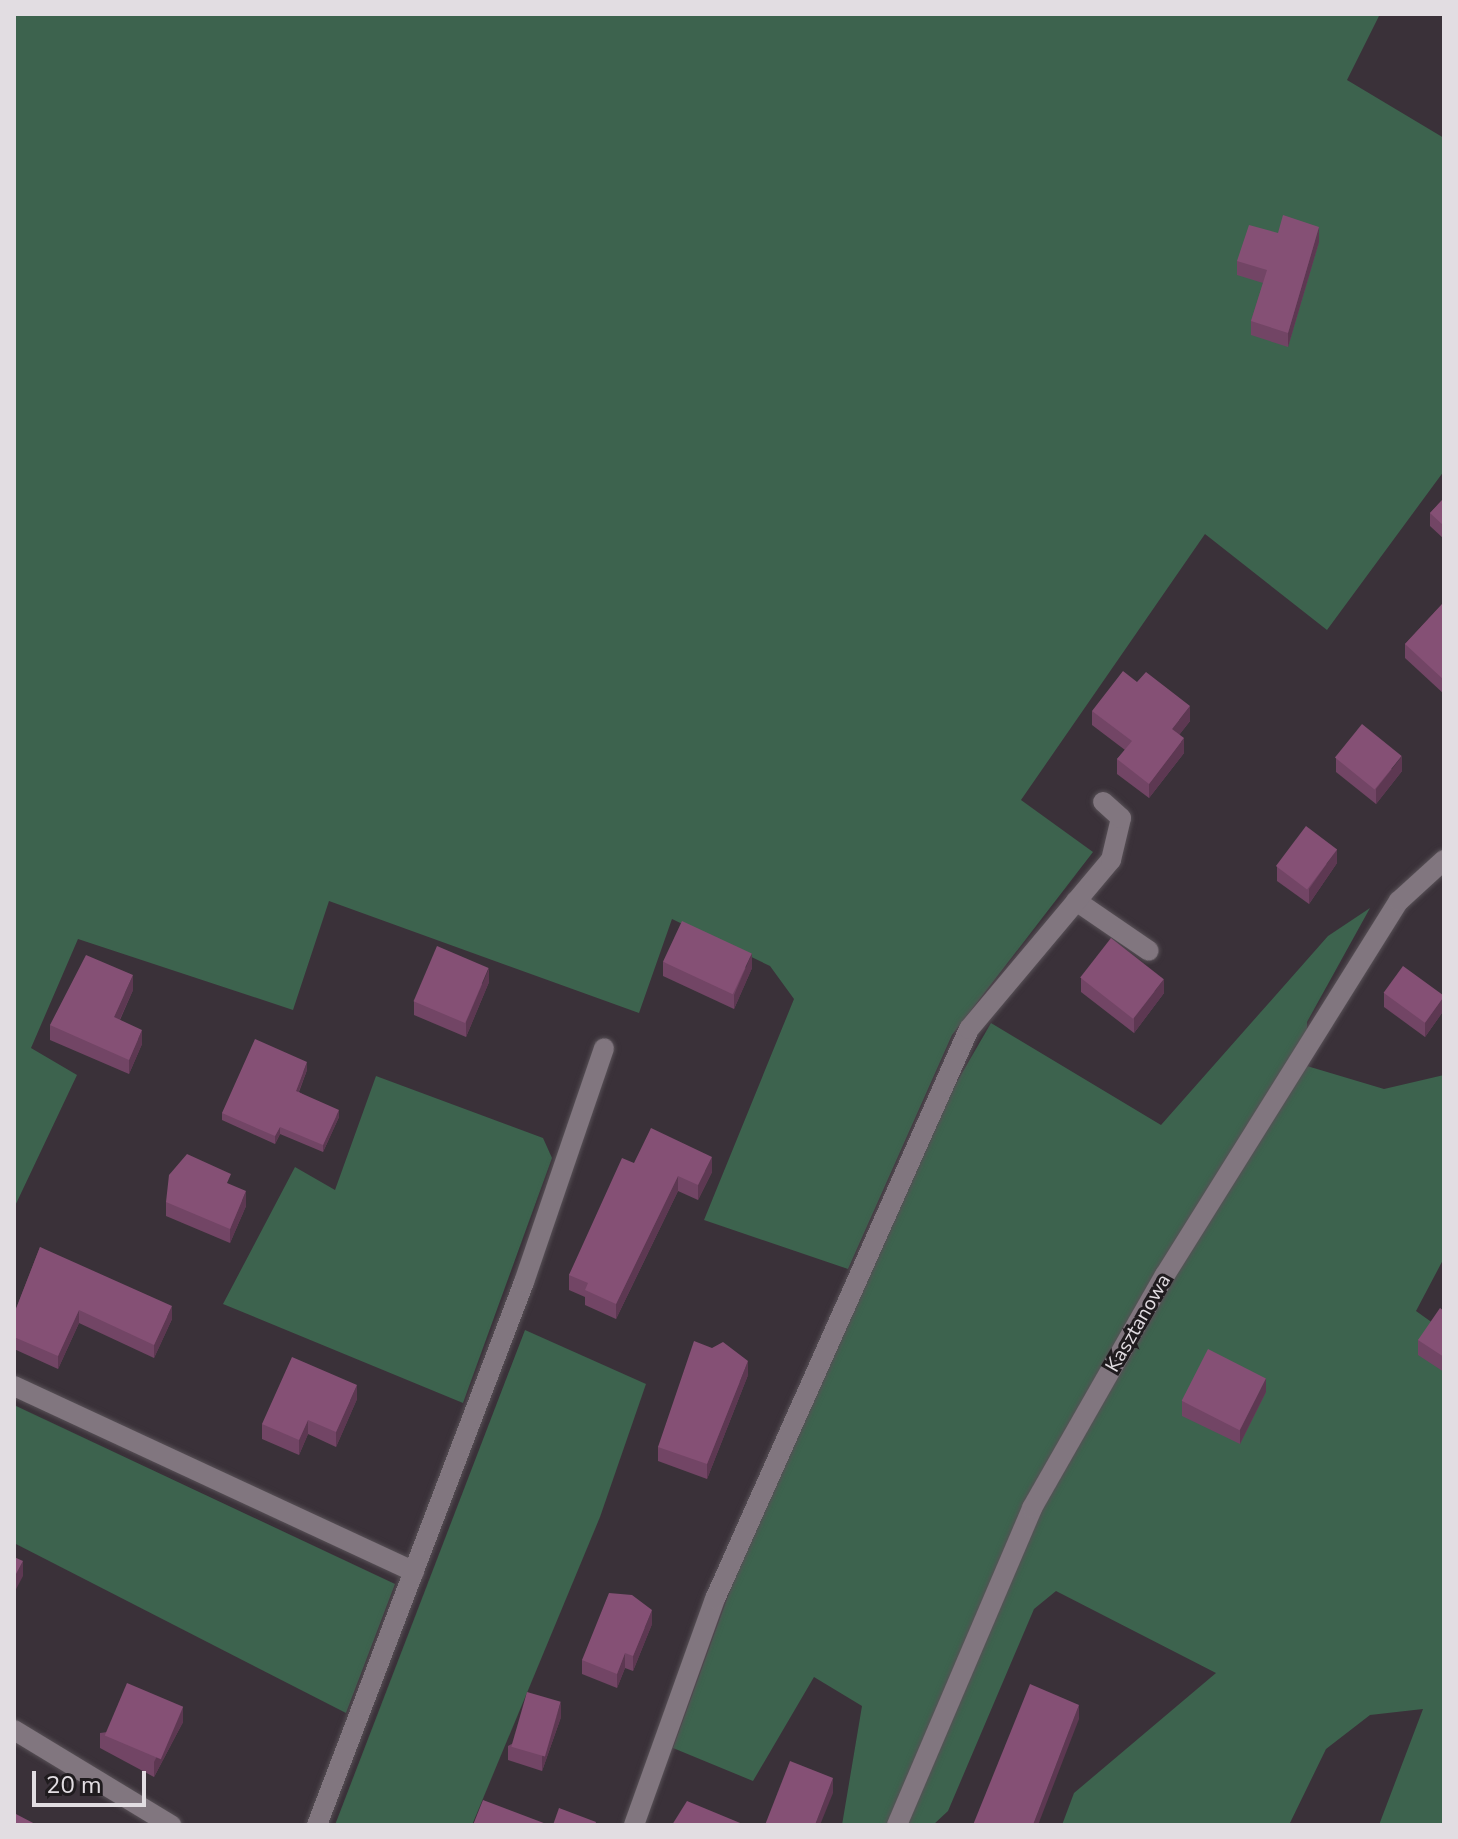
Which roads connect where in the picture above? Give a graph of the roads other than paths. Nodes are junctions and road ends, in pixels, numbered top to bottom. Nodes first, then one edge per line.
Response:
1 (1103, 802) dead end
2 (1444, 860) edge
3 (1076, 901) junction
4 (1149, 951) dead end
5 (604, 1048) dead end
6 (14, 1386) edge
7 (414, 1572) junction
8 (14, 1730) edge
9 (171, 1825) edge
10 (317, 1825) edge
11 (634, 1825) edge
12 (897, 1825) edge

1 - 3 street
2 - 12 street, Kasztanowa
3 - 4 street
3 - 11 street
5 - 7 street
6 - 7 street
7 - 10 street
8 - 9 street

